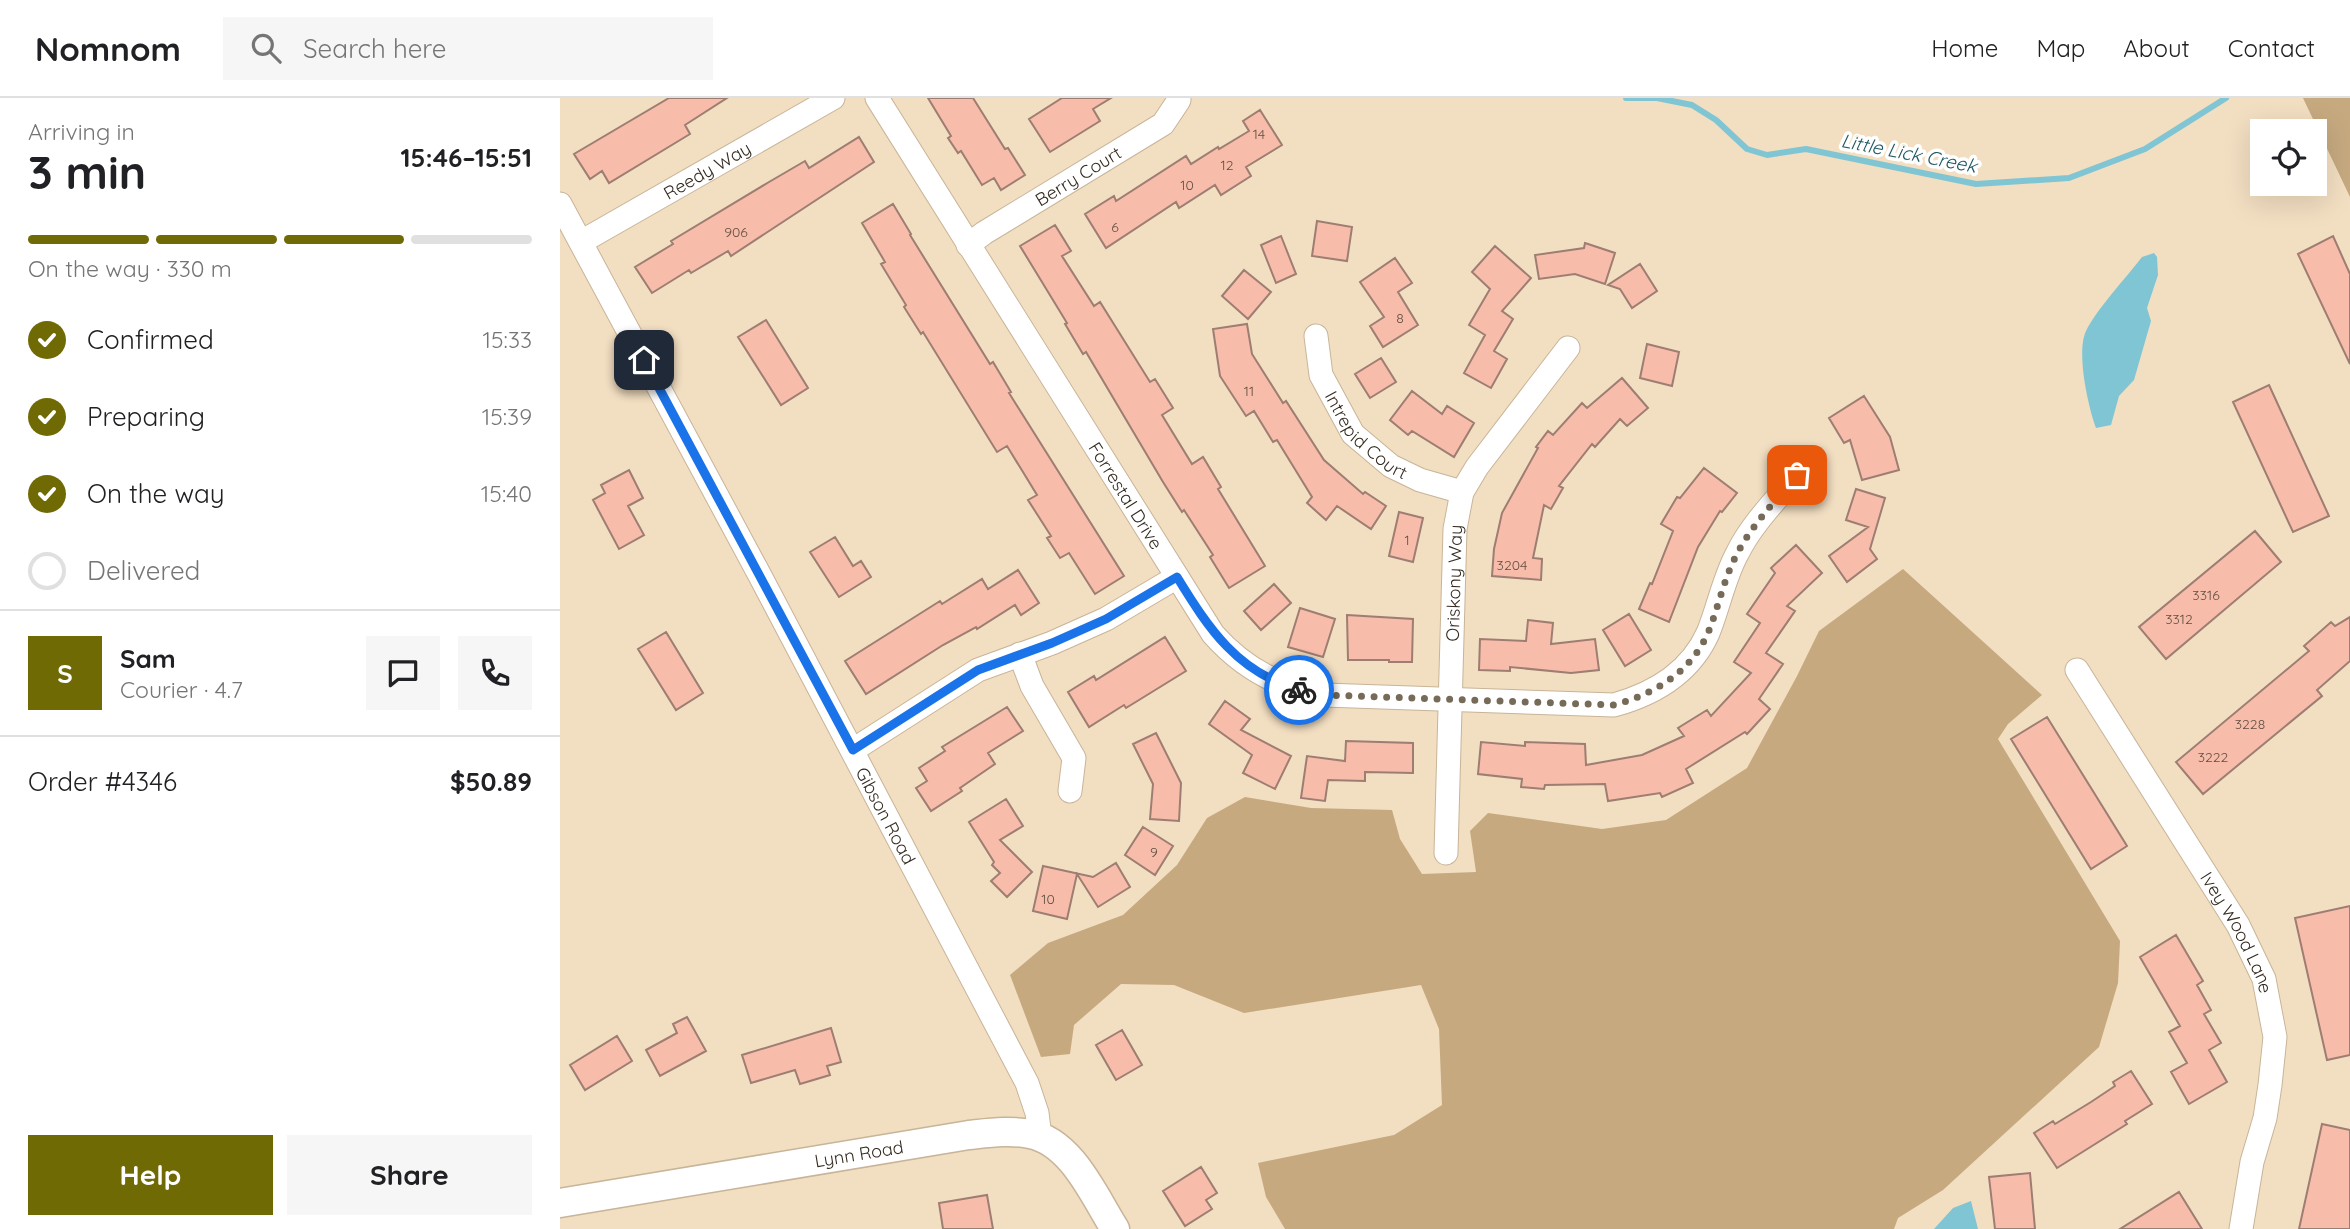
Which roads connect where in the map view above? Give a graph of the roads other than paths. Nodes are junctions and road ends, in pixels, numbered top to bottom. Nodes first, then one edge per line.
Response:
1 (833, 98) edge
2 (877, 98) edge
3 (1179, 100) dead end
4 (560, 204) edge
5 (581, 242) junction
6 (968, 245) junction
7 (1316, 336) dead end
8 (1568, 348) dead end
9 (1797, 475) dead end
10 (1462, 492) junction
11 (1177, 577) junction
12 (1020, 653) junction
13 (2077, 670) dead end
14 (1450, 699) junction
15 (853, 750) junction
16 (1070, 791) dead end
17 (1446, 853) dead end
18 (1040, 1137) junction
19 (560, 1203) edge
20 (1115, 1229) edge
21 (2241, 1229) edge

1 - 5 street, Reedy Way
2 - 6 street, Forrestal Drive
3 - 6 street, Berry Court
4 - 5 street, Gibson Road
5 - 15 street, Gibson Road
6 - 11 street, Forrestal Drive
7 - 10 street, Intrepid Court
8 - 10 street, Oriskony Way
9 - 14 street, Forrestal Drive
10 - 14 street, Oriskony Way
11 - 12 street
11 - 14 street, Forrestal Drive
12 - 15 street
12 - 16 street
13 - 21 street, Ivey Wood Lane
14 - 17 street, Oriskony Way
15 - 18 street, Gibson Road
18 - 19 street, Lynn Road
18 - 20 street

